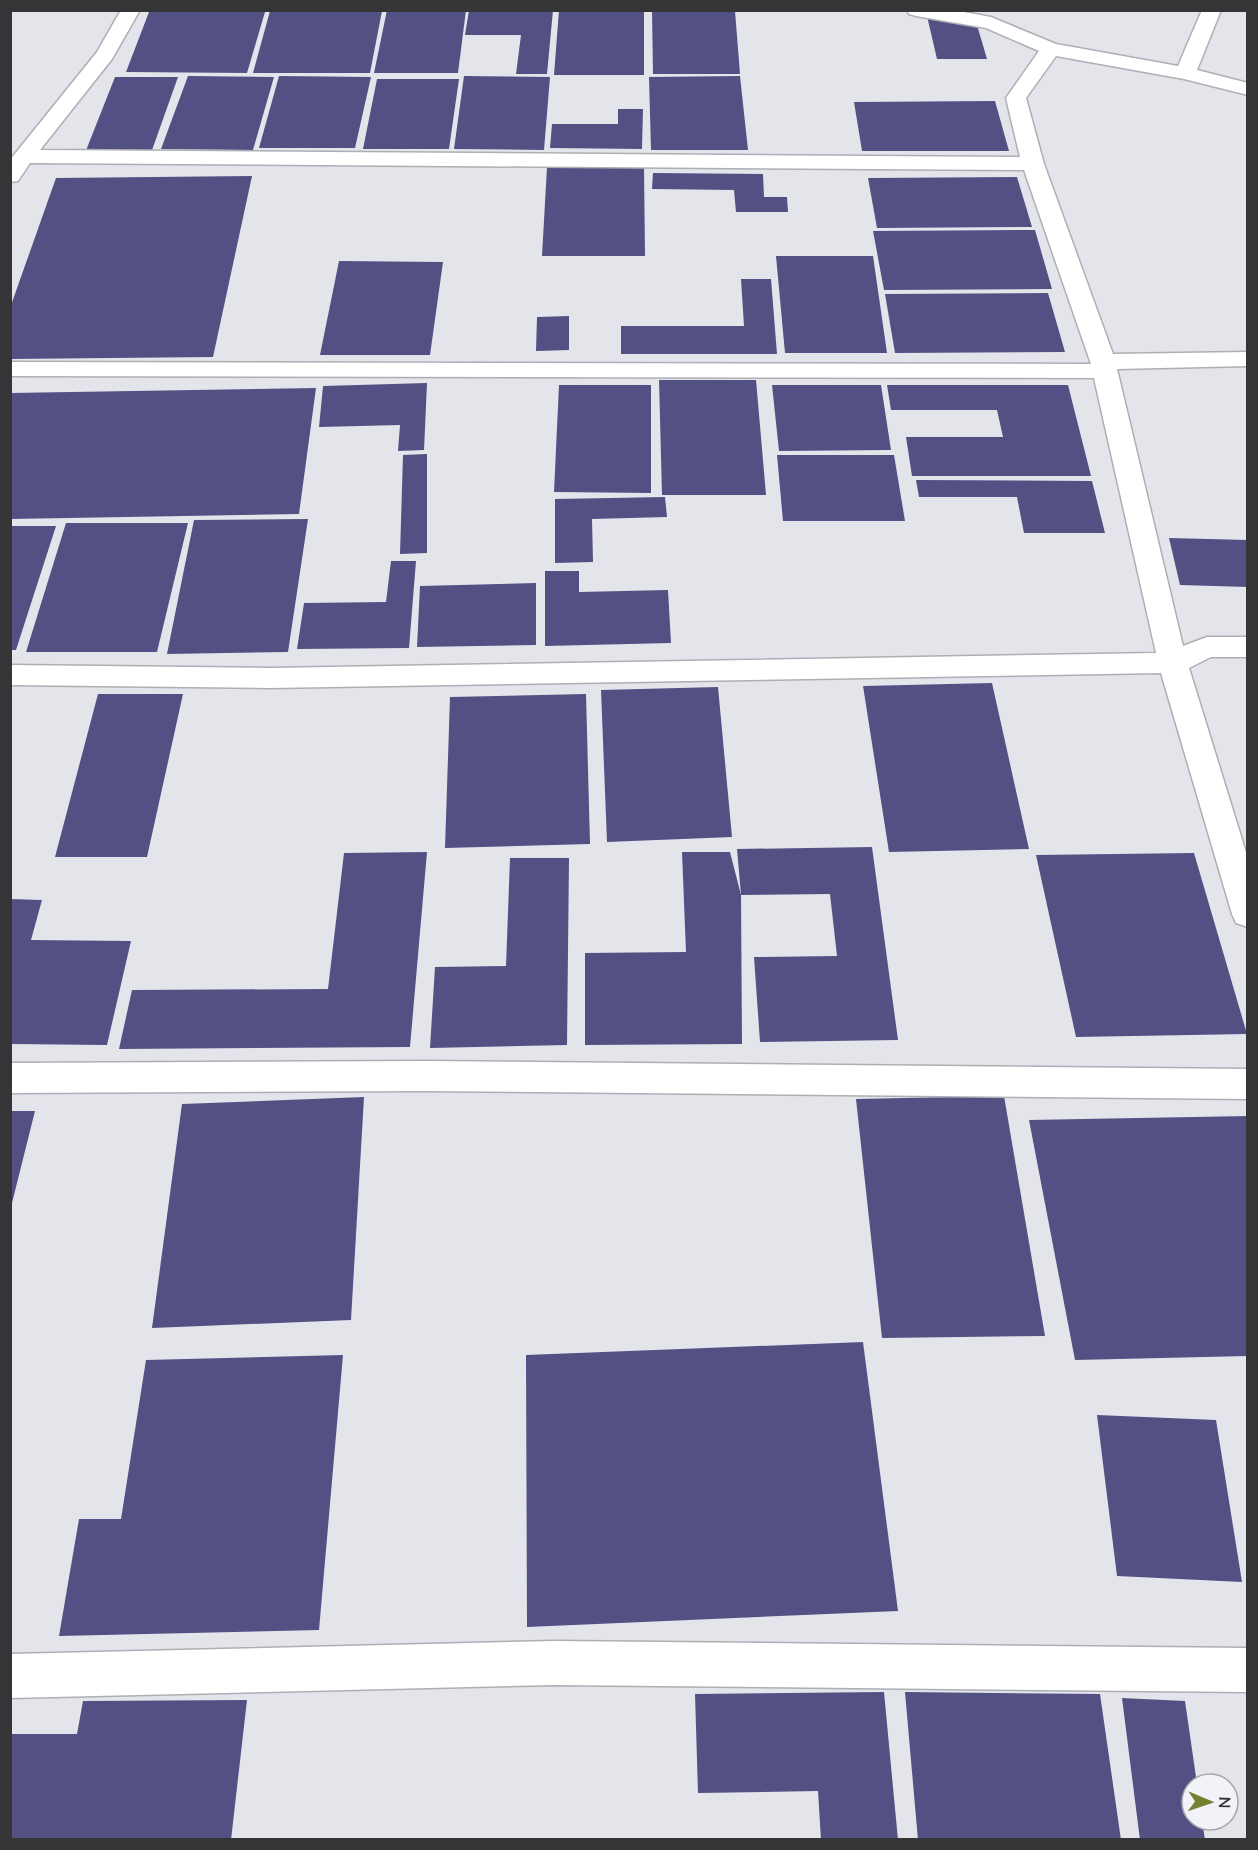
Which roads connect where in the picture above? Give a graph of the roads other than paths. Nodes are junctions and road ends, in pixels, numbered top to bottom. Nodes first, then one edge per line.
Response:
1 (131, 10) edge
2 (916, 10) edge
3 (1212, 10) edge
4 (1051, 49) junction
5 (1185, 73) junction
6 (1248, 89) edge
7 (24, 156) junction
8 (1032, 164) junction
9 (10, 176) edge
10 (1248, 359) edge
11 (1104, 366) junction
12 (10, 369) edge
13 (1248, 647) edge
14 (1173, 663) junction
15 (10, 675) edge
16 (1248, 914) edge
17 (10, 1078) edge
18 (1248, 1084) edge
19 (1248, 1670) edge
20 (10, 1676) edge

1 - 7 street
2 - 4 street
3 - 5 street
4 - 5 street
4 - 8 street
5 - 6 street
7 - 8 street
7 - 9 street
8 - 11 street
10 - 11 street
11 - 12 street
11 - 14 street
13 - 14 street
14 - 15 street
14 - 16 street
17 - 18 street
19 - 20 street

